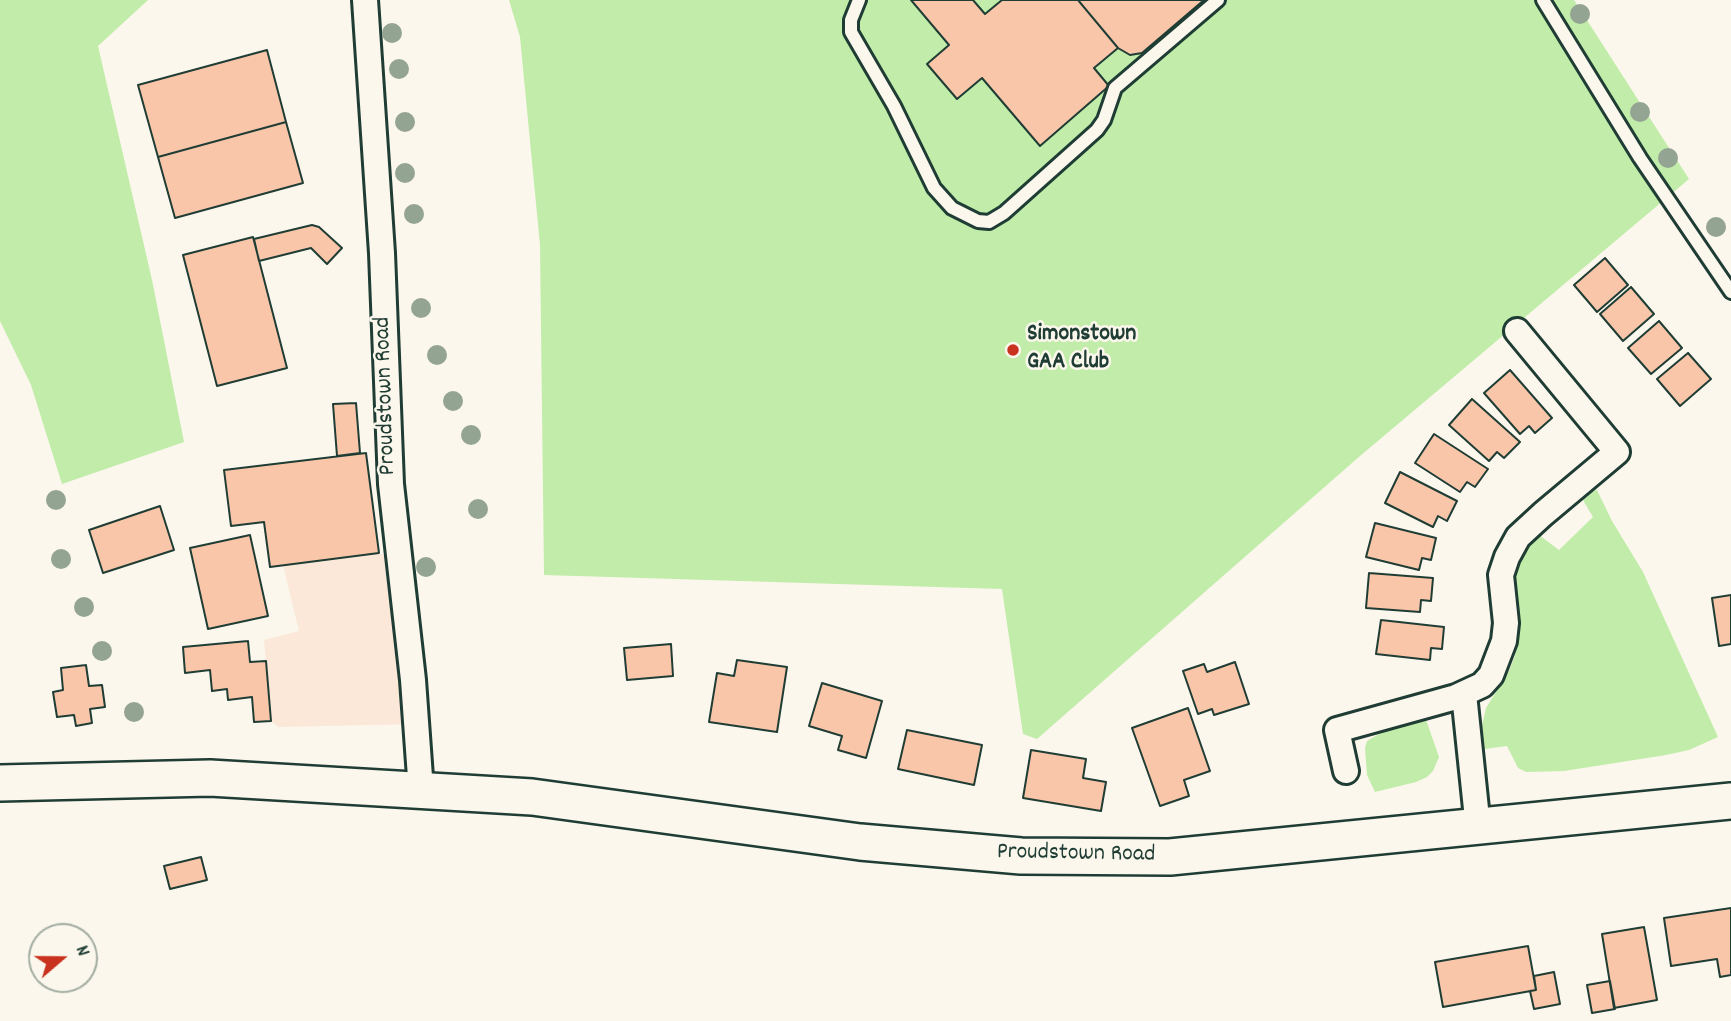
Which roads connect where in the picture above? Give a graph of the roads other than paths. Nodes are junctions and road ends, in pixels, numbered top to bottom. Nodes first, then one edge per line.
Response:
1 (365, 0) edge
2 (859, 0) edge
3 (1217, 0) edge
4 (1543, 0) edge
5 (1731, 292) edge
6 (1517, 331) dead end
7 (1464, 694) junction
8 (1346, 771) dead end
9 (0, 783) edge
10 (421, 790) junction
11 (1731, 801) edge
12 (1478, 828) junction

1 - 10 street, Proudstown Road
2 - 3 lane
4 - 5 lane
6 - 7 street
7 - 8 street
7 - 12 street
9 - 10 main road, Proudstown Road
10 - 12 main road, Proudstown Road
11 - 12 main road, Proudstown Road

